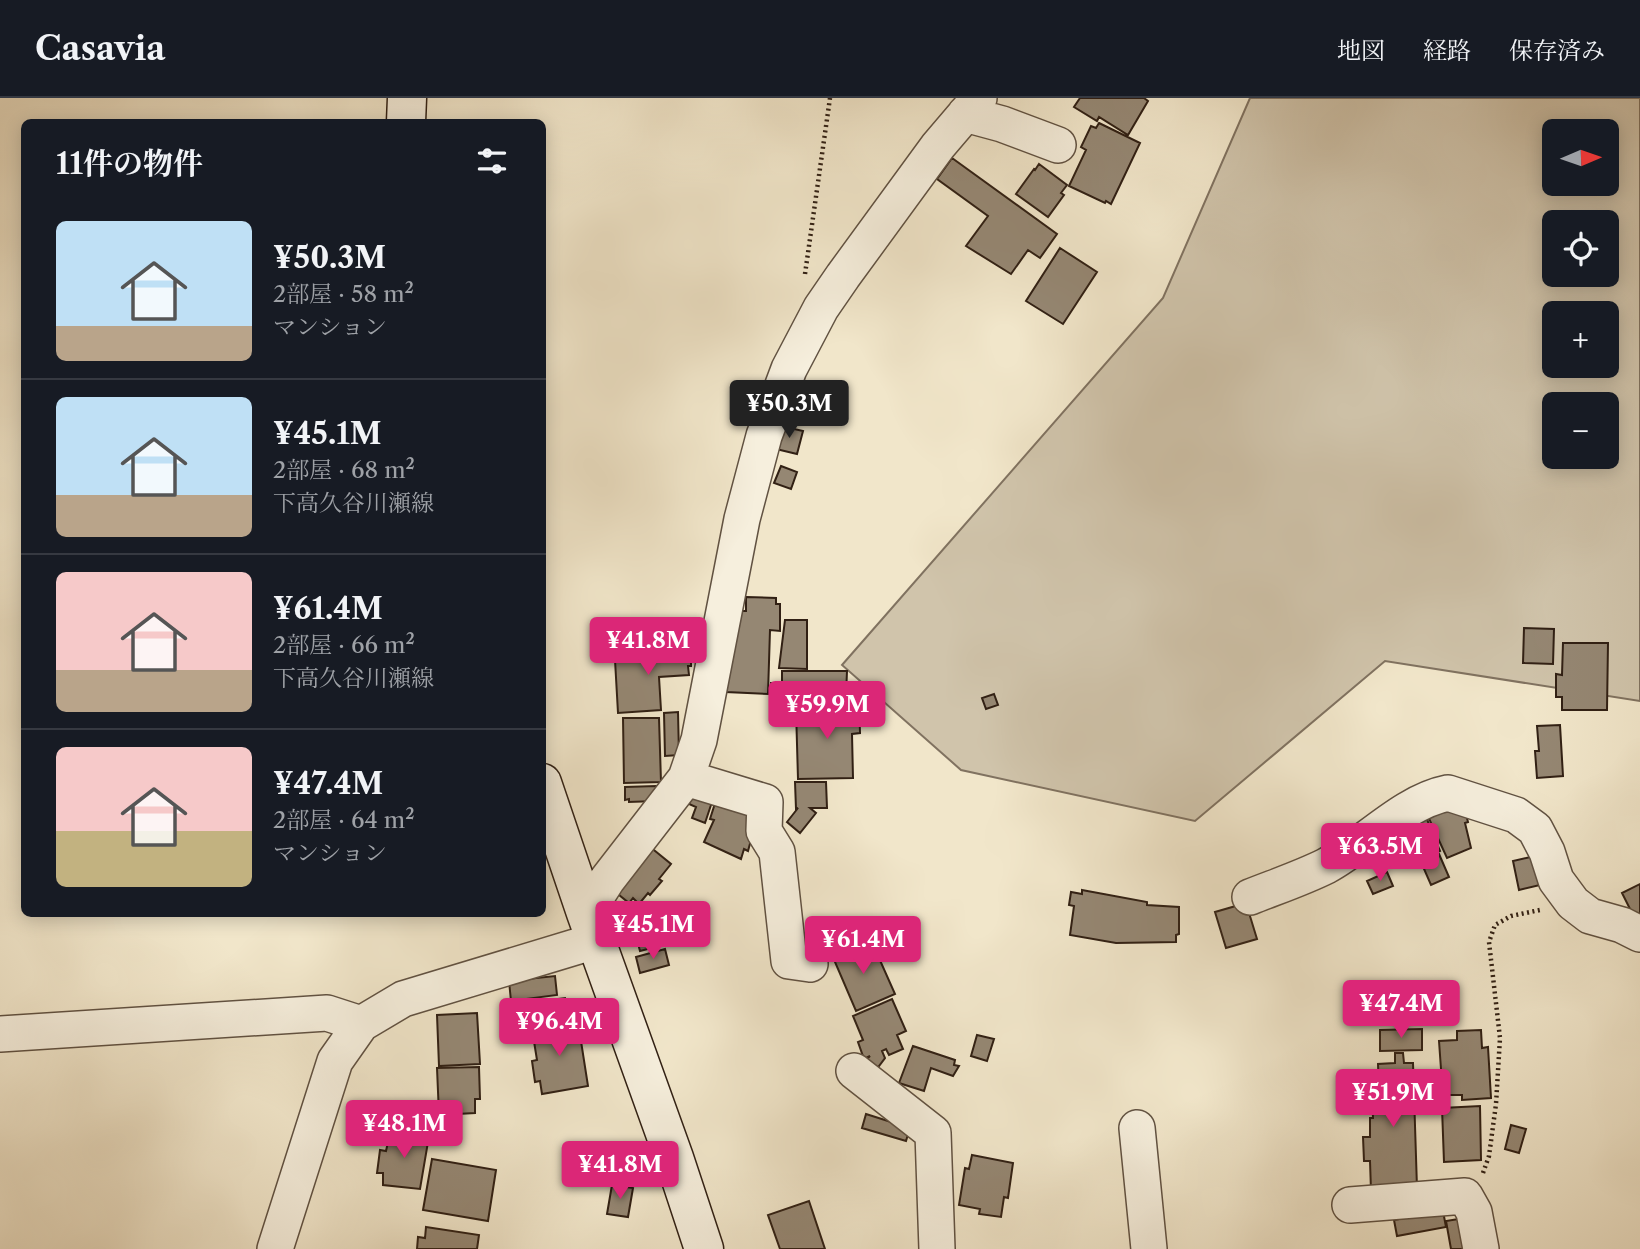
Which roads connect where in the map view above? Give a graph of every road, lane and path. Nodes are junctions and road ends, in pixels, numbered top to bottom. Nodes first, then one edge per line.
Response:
1 (407, 98) edge
2 (830, 98) edge
3 (972, 106) edge
4 (406, 119) edge
5 (1058, 145) dead end
6 (821, 308) junction
7 (686, 778) junction
8 (546, 795) edge
9 (1250, 897) dead end
10 (1573, 903) junction
11 (591, 927) junction
12 (1640, 934) edge
13 (810, 964) dead end
14 (361, 1024) junction
15 (0, 1034) edge
16 (854, 1071) dead end
17 (1137, 1128) dead end
18 (1468, 1202) junction
19 (1350, 1205) dead end
20 (275, 1249) edge
21 (704, 1249) edge
22 (937, 1249) edge
23 (1149, 1249) edge
24 (1481, 1249) edge

1 - 4 main road
2 - 6 path
3 - 5 street
3 - 6 street
6 - 7 street
7 - 11 street
7 - 13 street
8 - 11 main road
9 - 10 street
10 - 12 street
10 - 18 path
11 - 14 street
11 - 21 main road
14 - 15 street
14 - 20 street
16 - 22 street
17 - 23 street
18 - 19 street
18 - 24 street

